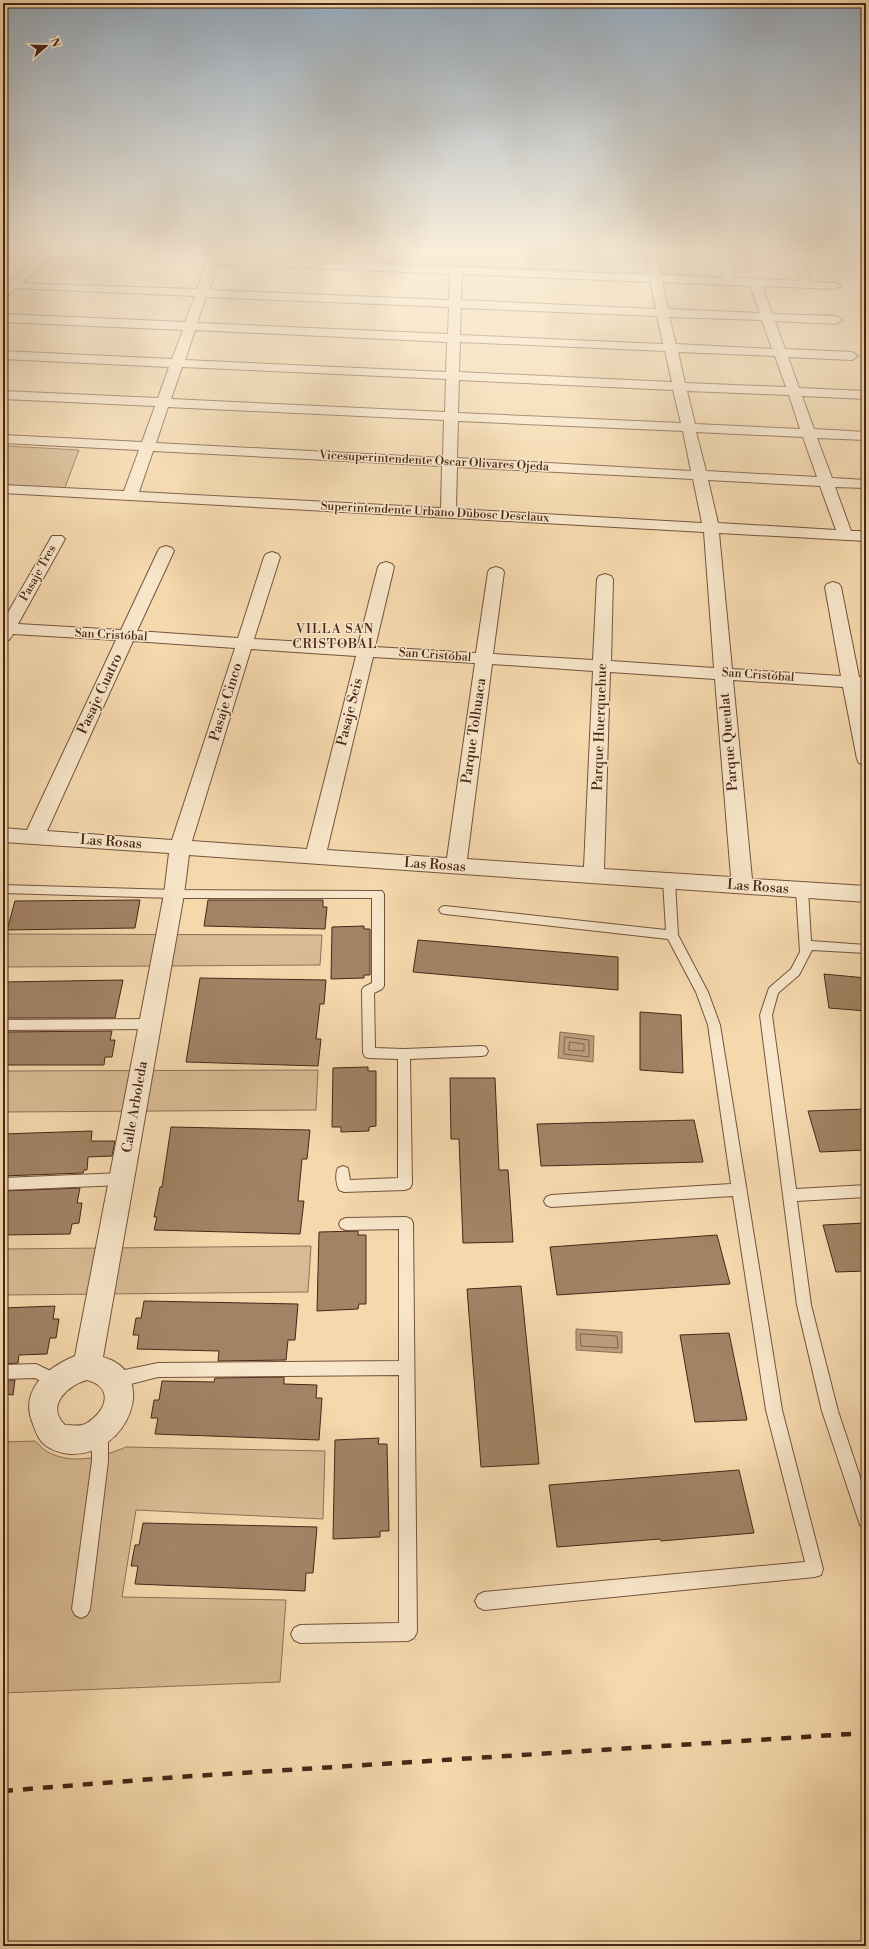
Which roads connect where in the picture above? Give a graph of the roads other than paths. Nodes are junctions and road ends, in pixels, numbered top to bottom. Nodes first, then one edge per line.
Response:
1 (184, 344) edge
2 (454, 344) edge
3 (583, 344) edge
4 (669, 344) edge
5 (777, 344) edge
6 (670, 348) junction
7 (780, 352) junction
8 (3, 355) edge
9 (852, 356) dead end
10 (177, 363) junction
11 (453, 376) junction
12 (679, 386) junction
13 (794, 391) junction
14 (3, 395) edge
15 (866, 395) edge
16 (163, 402) junction
17 (451, 416) junction
18 (688, 427) junction
19 (809, 433) junction
20 (866, 436) edge
21 (3, 439) edge
22 (147, 446) junction
23 (450, 462) junction
24 (699, 475) junction
25 (826, 481) junction
26 (866, 484) edge
27 (3, 489) edge
28 (130, 496) junction
29 (448, 513) junction
30 (711, 527) junction
31 (845, 534) junction
32 (866, 536) edge
33 (57, 539) dead end
34 (166, 552) dead end
35 (272, 557) dead end
36 (386, 567) dead end
37 (496, 572) dead end
38 (605, 578) dead end
39 (833, 587) dead end
40 (4, 631) edge
41 (127, 636) junction
42 (244, 643) junction
43 (365, 650) junction
44 (484, 658) junction
45 (602, 665) junction
46 (723, 672) junction
47 (859, 682) edge
48 (866, 759) edge
49 (3, 835) edge
50 (34, 837) junction
51 (180, 847) junction
52 (315, 856) junction
53 (456, 866) junction
54 (594, 876) junction
55 (669, 881) junction
56 (742, 886) junction
57 (3, 890) edge
58 (802, 890) junction
59 (174, 894) junction
60 (866, 894) edge
61 (445, 910) dead end
62 (672, 935) junction
63 (805, 944) junction
64 (866, 949) edge
65 (150, 1024) junction
66 (3, 1026) edge
67 (482, 1051) dead end
68 (404, 1054) junction
69 (343, 1172) dead end
70 (122, 1179) junction
71 (3, 1184) edge
72 (739, 1190) junction
73 (866, 1191) edge
74 (790, 1195) junction
75 (551, 1201) dead end
76 (346, 1224) dead end
77 (87, 1366) junction
78 (407, 1368) junction
79 (3, 1372) edge
80 (115, 1380) junction
81 (56, 1381) junction
82 (100, 1432) junction
83 (866, 1520) edge
84 (484, 1600) dead end
85 (81, 1609) dead end
86 (300, 1634) dead end

1 - 10 street
2 - 11 street
3 - 6 street
4 - 6 street, Parque Queulat
5 - 7 street
6 - 7 street
6 - 12 street, Parque Queulat
7 - 9 street
7 - 13 street
8 - 10 street
10 - 11 street
10 - 16 street
11 - 12 street
11 - 17 street
12 - 13 street
12 - 18 street, Parque Queulat
13 - 15 street
13 - 19 street
14 - 16 street
16 - 17 street
16 - 22 street
17 - 18 street
17 - 23 street
18 - 19 street
18 - 24 street, Parque Queulat
19 - 20 street
19 - 25 street
21 - 22 street, Vicesuperintendente Oscar Olivares Ojeda
22 - 23 street, Vicesuperintendente Oscar Olivares Ojeda
22 - 28 street
23 - 24 street, Vicesuperintendente Oscar Olivares Ojeda
23 - 29 street
24 - 25 street, Vicesuperintendente Oscar Olivares Ojeda
24 - 30 street, Parque Queulat
25 - 26 street, Vicesuperintendente Oscar Olivares Ojeda
25 - 31 street
27 - 28 street, Superintendente Urbano Dubosc Desclaux
28 - 29 street, Superintendente Urbano Dubosc Desclaux
29 - 30 street, Superintendente Urbano Dubosc Desclaux
30 - 31 street, Superintendente Urbano Dubosc Desclaux
30 - 46 street, Parque Queulat
31 - 32 street, Superintendente Urbano Dubosc Desclaux
33 - 40 street, Pasaje Tres
34 - 41 street, Pasaje Cuatro
35 - 42 street, Pasaje Cinco
36 - 43 street, Pasaje Seis
37 - 44 street, Parque Tolhuaca
38 - 45 street, Parque Huerquehue
39 - 47 street
40 - 41 street, San Cristóbal
41 - 42 street, San Cristóbal
41 - 50 street, Pasaje Cuatro
42 - 43 street, San Cristóbal
42 - 51 street, Pasaje Cinco
43 - 44 street, San Cristóbal
43 - 52 street, Pasaje Seis
44 - 45 street, San Cristóbal
44 - 53 street, Parque Tolhuaca
45 - 46 street, San Cristóbal
45 - 54 street, Parque Huerquehue
46 - 47 street, San Cristóbal
46 - 56 street, Parque Queulat
47 - 48 street
49 - 50 street, Las Rosas
50 - 51 street, Las Rosas
51 - 52 street, Las Rosas
51 - 59 street, Calle Arboleda
52 - 53 street, Las Rosas
53 - 54 street, Las Rosas
54 - 55 street, Las Rosas
55 - 56 street, Las Rosas
55 - 62 lane
56 - 58 street, Las Rosas
57 - 59 lane
58 - 60 street, Las Rosas
58 - 63 lane
59 - 65 street, Calle Arboleda
59 - 68 lane
61 - 62 lane
62 - 72 lane
63 - 64 lane
63 - 74 lane
65 - 66 lane
65 - 70 street, Calle Arboleda
67 - 68 lane
68 - 69 lane
70 - 71 lane
70 - 77 street, Calle Arboleda
72 - 75 lane
72 - 84 lane
73 - 74 lane
74 - 83 lane
76 - 78 lane
77 - 80 street
77 - 81 street
78 - 80 lane
78 - 86 lane
79 - 81 lane
80 - 82 street
81 - 82 street
82 - 85 lane

